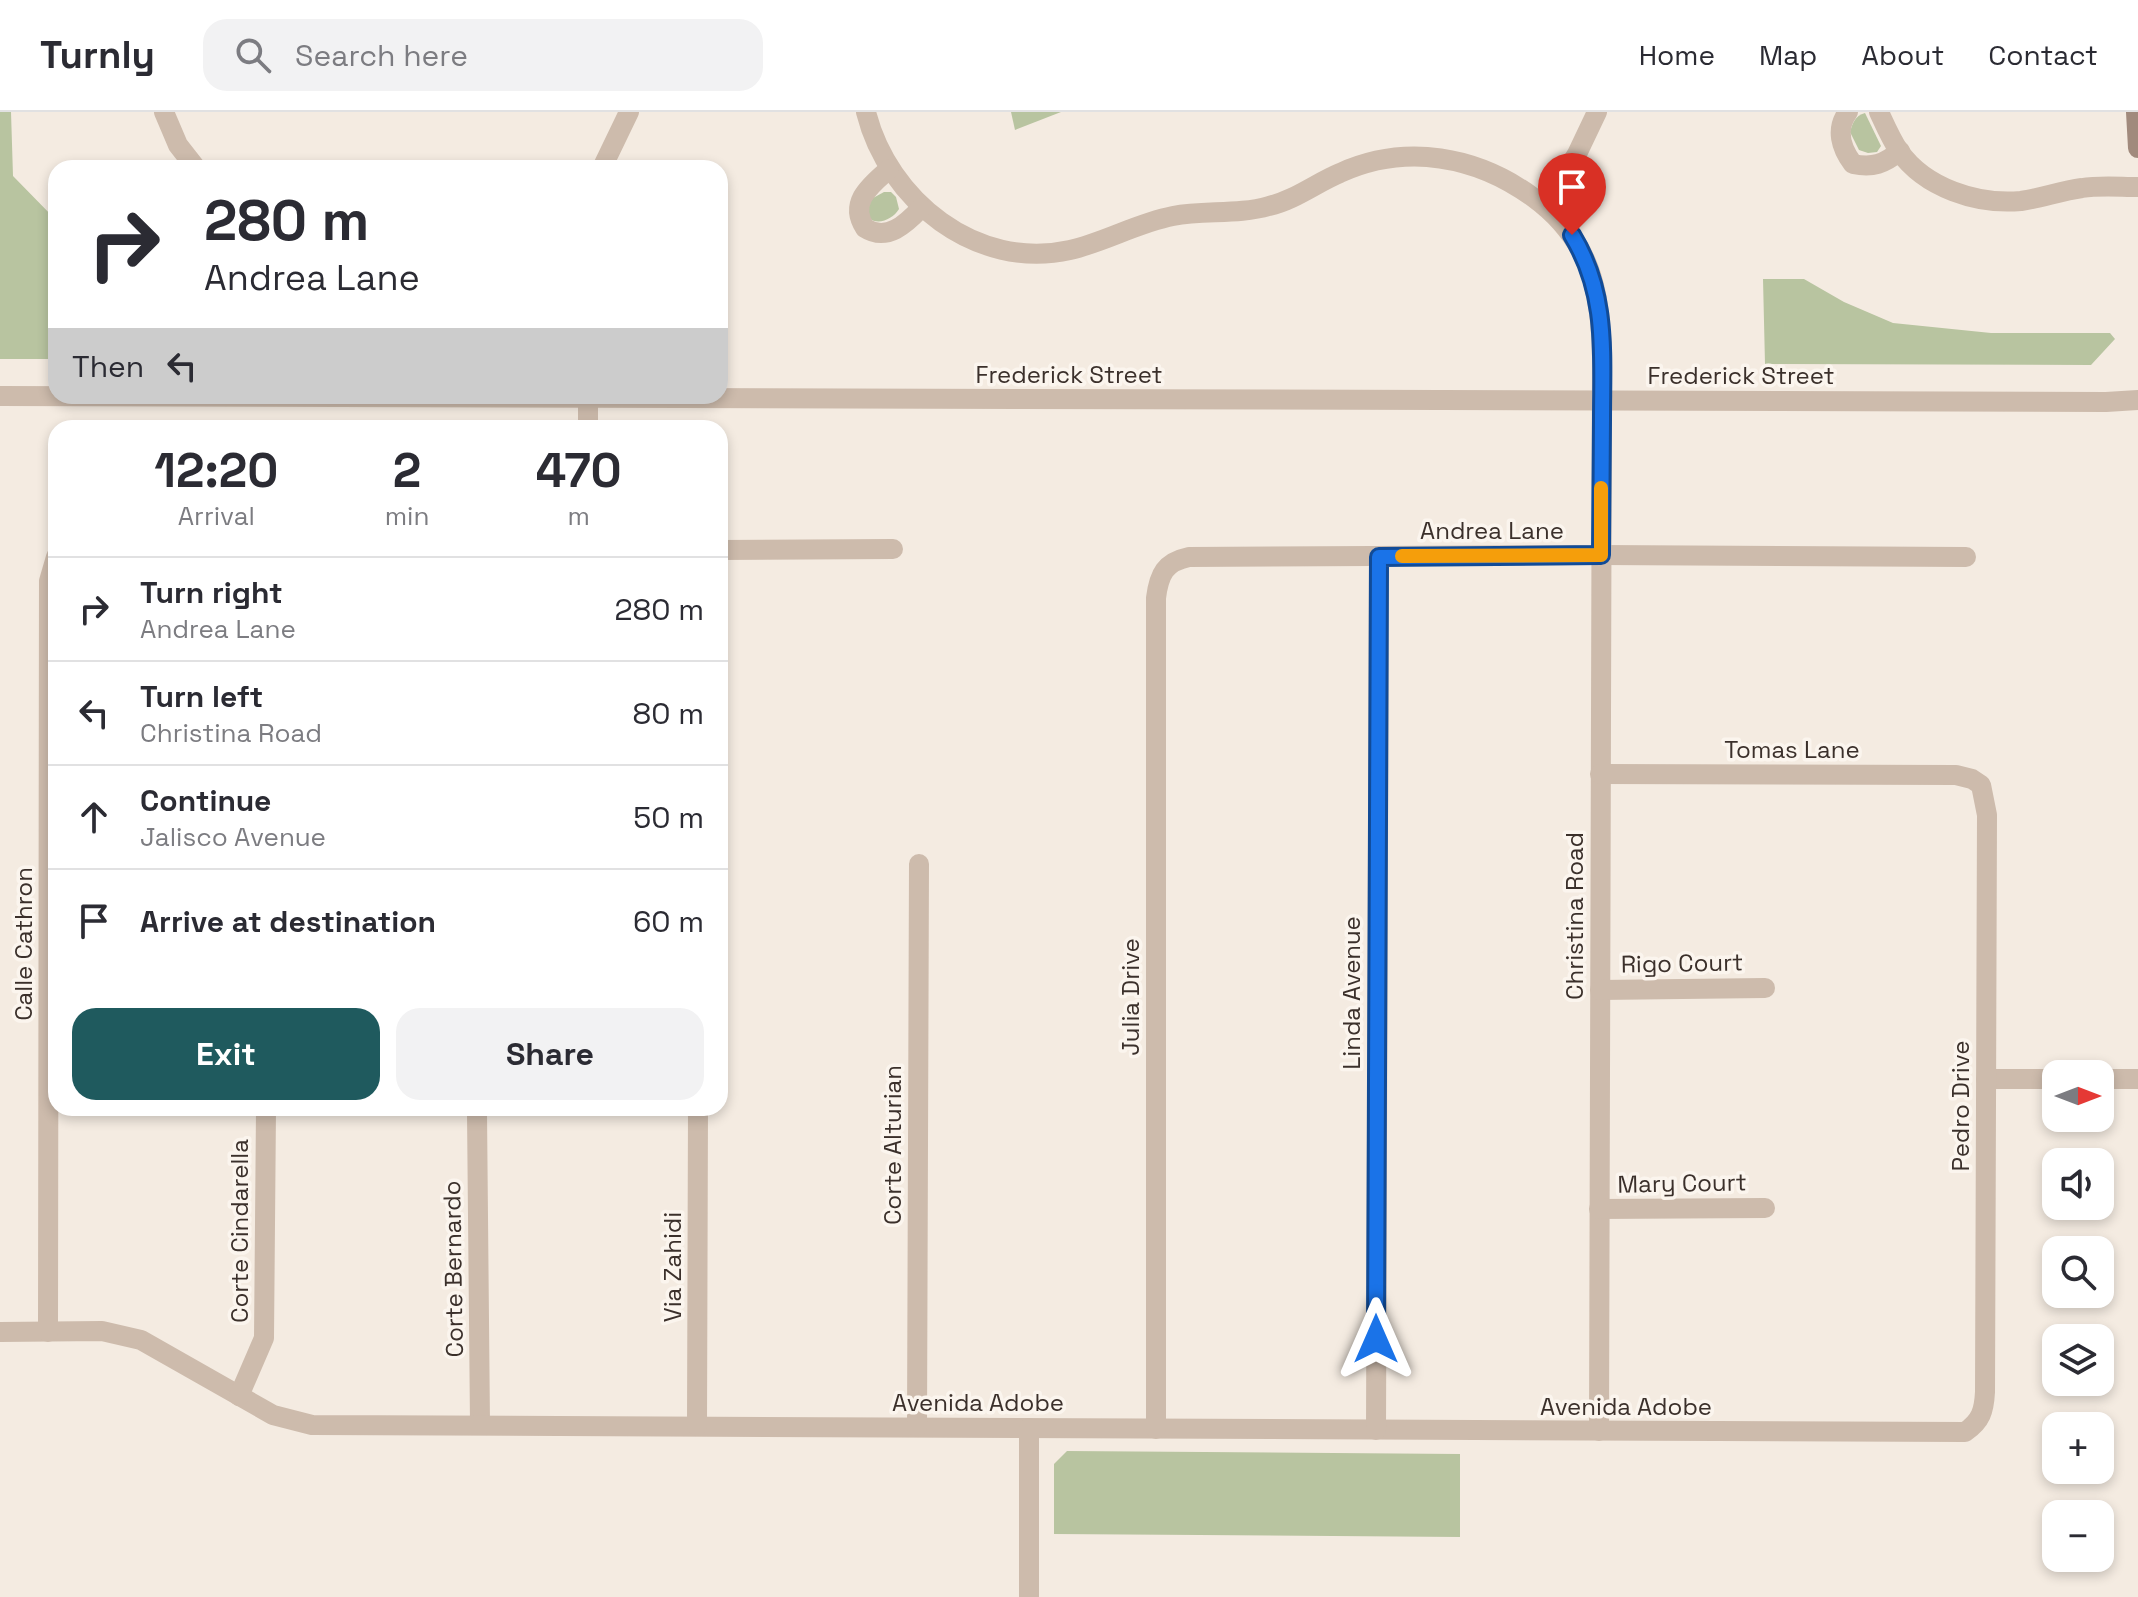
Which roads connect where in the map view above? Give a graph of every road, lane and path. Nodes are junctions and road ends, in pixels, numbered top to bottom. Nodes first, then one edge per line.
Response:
1 (164, 112) edge
2 (629, 112) edge
3 (866, 112) edge
4 (1597, 112) edge
5 (1848, 112) edge
6 (1879, 112) edge
7 (2136, 112) edge
8 (2138, 148) edge
9 (1900, 151) junction
10 (190, 160) edge
11 (606, 160) edge
12 (889, 169) junction
13 (2138, 187) edge
14 (1545, 206) junction
15 (921, 208) junction
16 (0, 396) edge
17 (48, 396) edge
18 (728, 398) edge
19 (2138, 400) edge
20 (1602, 401) junction
21 (893, 549) dead end
22 (728, 550) edge
23 (1601, 555) junction
24 (1379, 557) junction
25 (1966, 557) dead end
26 (1165, 567) joint
27 (1600, 774) junction
28 (1981, 785) joint
29 (919, 864) dead end
30 (1765, 988) dead end
31 (1600, 990) junction
32 (1986, 1079) junction
33 (2042, 1079) edge
34 (2114, 1079) edge
35 (2138, 1079) edge
36 (48, 1116) edge
37 (266, 1116) edge
38 (477, 1116) edge
39 (698, 1116) edge
40 (1765, 1208) dead end
41 (1599, 1209) junction
42 (0, 1332) edge
43 (48, 1332) junction
44 (239, 1396) junction
45 (480, 1424) junction
46 (1975, 1425) joint
47 (697, 1426) junction
48 (917, 1427) junction
49 (1029, 1428) junction
50 (1156, 1429) junction
51 (1376, 1430) junction
52 (1599, 1431) junction
53 (1029, 1597) edge

1 - 10 street
2 - 11 street
3 - 12 street, Christina Road
4 - 14 street
5 - 9 street
6 - 9 street
7 - 8 main road
9 - 13 street
12 - 15 street, Christina Road
12 - 15 street
14 - 15 street, Christina Road
14 - 20 street, Christina Road
16 - 17 street, Frederick Street
18 - 20 street, Frederick Street
19 - 20 street, Frederick Street
20 - 23 street, Christina Road
21 - 22 street
23 - 24 street, Andrea Lane
23 - 25 street, Andrea Lane
23 - 27 street, Christina Road
24 - 26 street, Andrea Lane
24 - 51 street, Linda Avenue
26 - 50 street, Julia Drive
27 - 28 street, Tomas Lane
27 - 31 street, Christina Road
28 - 32 street, Pedro Drive
29 - 48 street, Corte Alturian
30 - 31 street, Rigo Court
31 - 41 street, Christina Road
32 - 33 street
32 - 46 street, Pedro Drive
34 - 35 street
36 - 43 street, Calle Cathron
37 - 44 street, Corte Cindarella
38 - 45 street, Corte Bernardo
39 - 47 street, Via Zahidi
40 - 41 street, Mary Court
41 - 52 street, Christina Road
42 - 43 street, Avenida Adobe
43 - 44 street, Avenida Adobe
44 - 45 street, Avenida Adobe
45 - 47 street, Avenida Adobe
46 - 52 street, Avenida Adobe
47 - 48 street, Avenida Adobe
48 - 49 street, Avenida Adobe
49 - 50 street, Avenida Adobe
49 - 53 street
50 - 51 street, Avenida Adobe
51 - 52 street, Avenida Adobe

